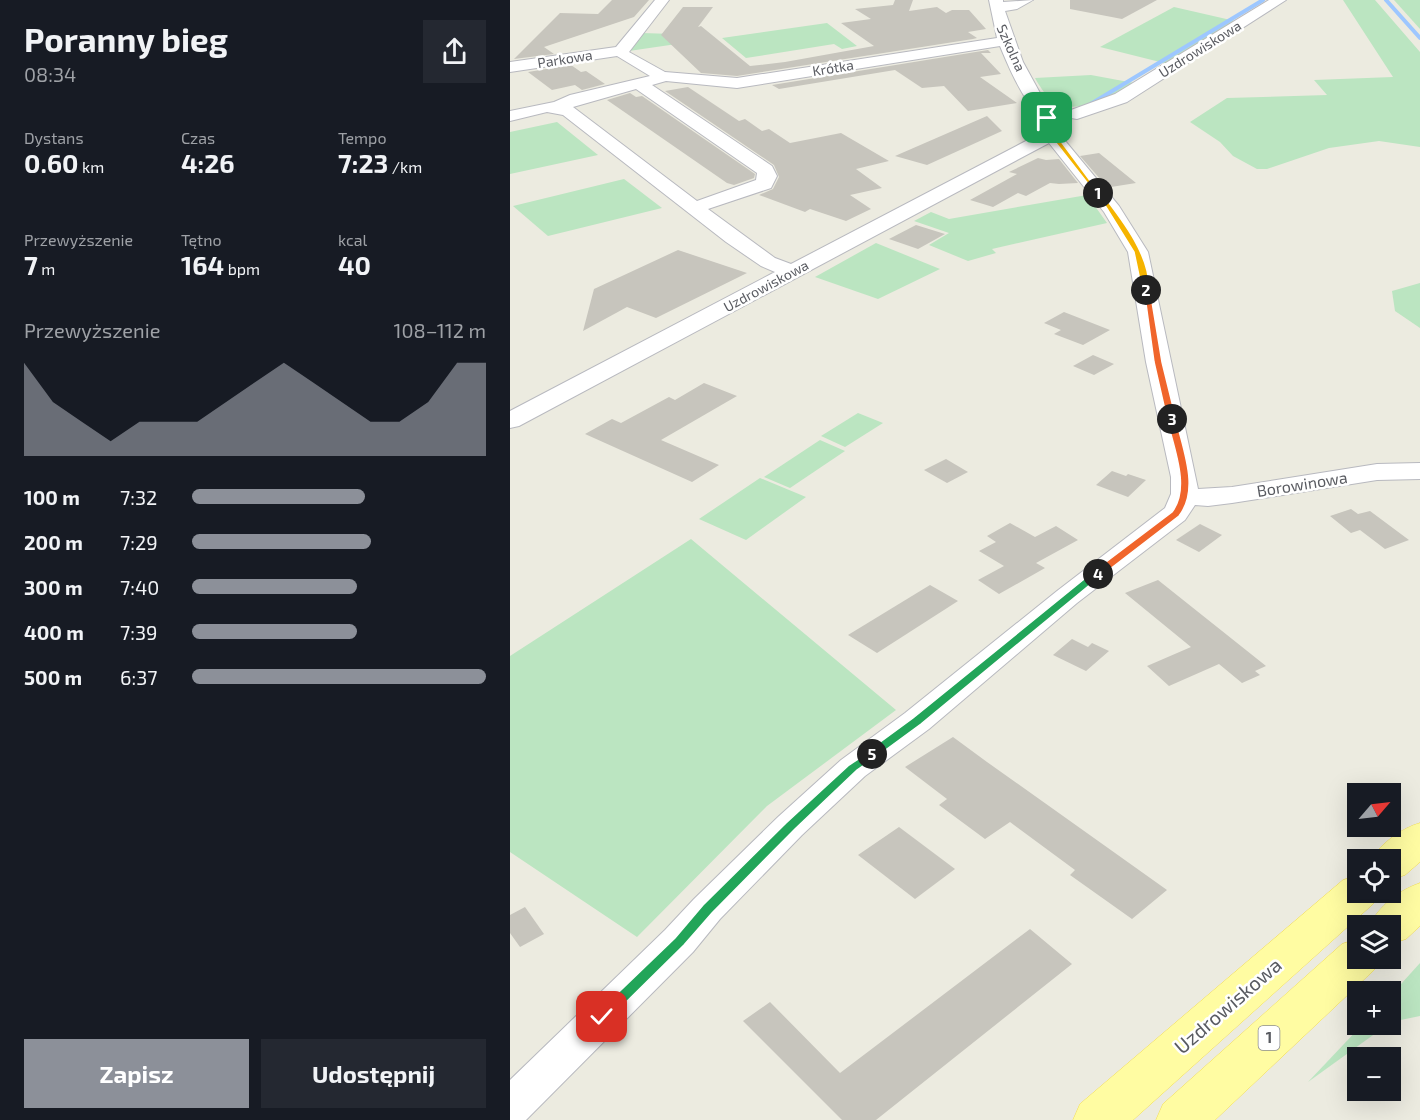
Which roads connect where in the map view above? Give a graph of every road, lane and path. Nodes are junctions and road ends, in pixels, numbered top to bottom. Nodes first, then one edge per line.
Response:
1 (662, 0) edge
2 (1026, 0) edge
3 (1279, 0) edge
4 (996, 4) edge
5 (1005, 41) junction
6 (621, 51) junction
7 (510, 67) edge
8 (661, 76) junction
9 (641, 85) junction
10 (557, 107) junction
11 (510, 116) edge
12 (1058, 131) junction
13 (695, 207) junction
14 (793, 272) junction
15 (510, 421) edge
16 (1420, 471) edge
17 (1185, 496) junction
18 (1420, 838) edge
19 (1401, 854) edge
20 (1420, 900) edge
21 (1347, 902) edge
22 (1401, 917) edge
23 (1347, 967) edge
24 (510, 1108) edge
25 (1098, 1120) edge
26 (1181, 1120) edge

1 - 6 street
2 - 4 street
3 - 12 street, Uzdrowiskowa
4 - 5 street, Szkolna
5 - 8 street, Krótka
5 - 12 street, Szkolna
6 - 7 street, Parkowa
6 - 8 street
8 - 9 street
9 - 10 street
9 - 13 street
10 - 11 street
10 - 13 street
12 - 14 street, Uzdrowiskowa
12 - 17 street
13 - 14 street
14 - 15 street, Uzdrowiskowa
16 - 17 street, Borowinowa
17 - 24 street
18 - 19 main road
20 - 22 main road
21 - 25 main road, Uzdrowiskowa
23 - 26 main road, 1

